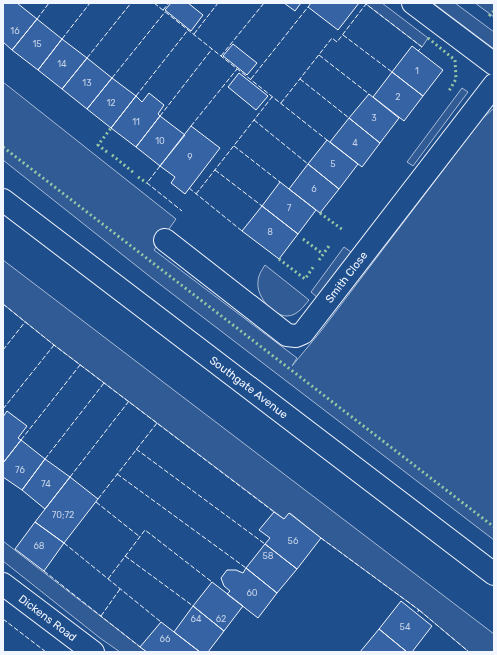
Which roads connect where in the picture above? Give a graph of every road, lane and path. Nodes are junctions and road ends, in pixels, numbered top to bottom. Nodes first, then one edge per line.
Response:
1 (413, 3) edge
2 (494, 64) edge
3 (494, 85) edge
4 (3, 200) edge
5 (165, 240) dead end
6 (494, 574) edge
7 (3, 584) edge
8 (93, 652) edge

1 - 2 street
3 - 5 street, Smith Close
4 - 6 street, Southgate Avenue
7 - 8 street, Dickens Road

